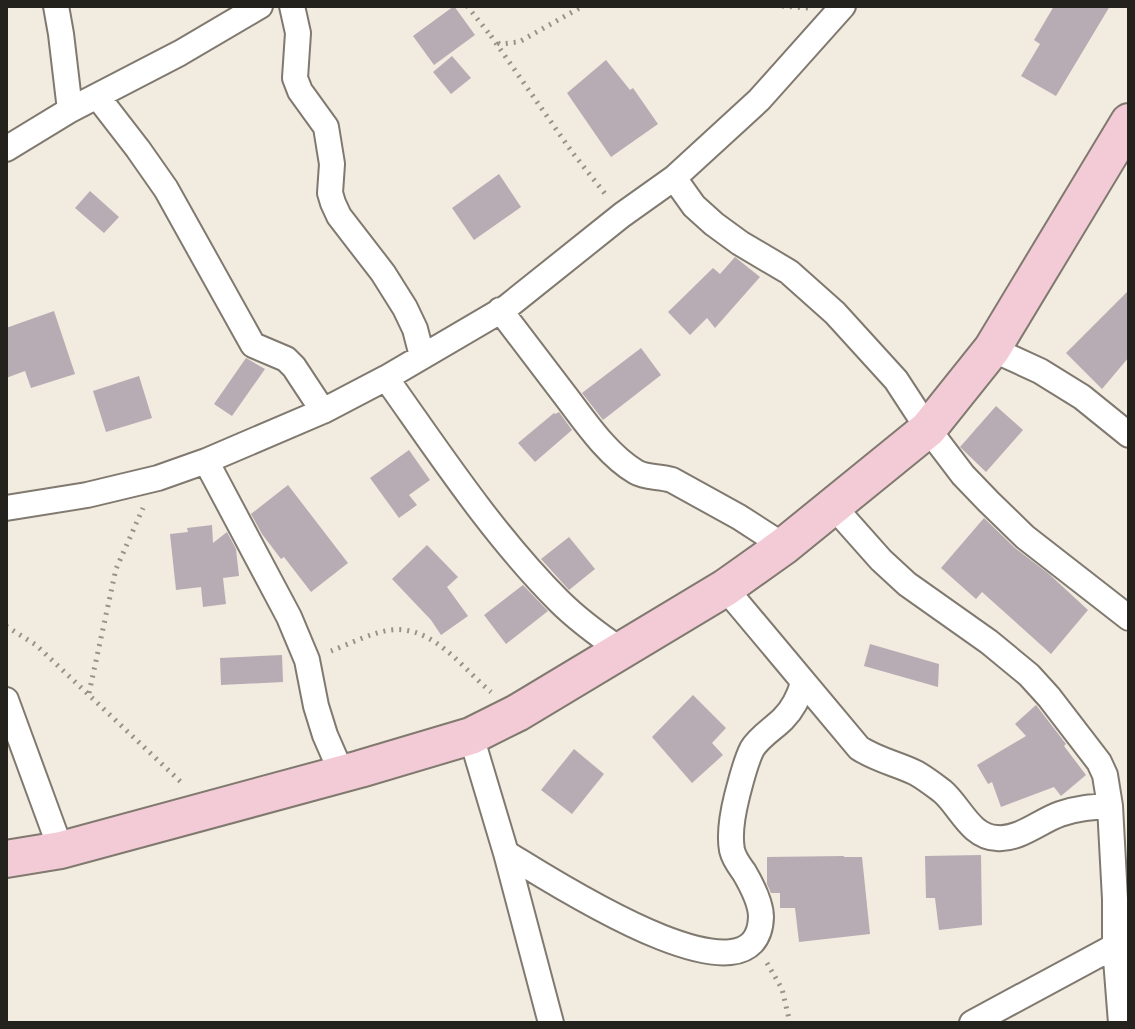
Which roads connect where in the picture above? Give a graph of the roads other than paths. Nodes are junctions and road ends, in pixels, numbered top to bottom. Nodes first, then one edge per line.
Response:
1 (56, 6) edge
2 (292, 6) edge
3 (843, 6) edge
4 (250, 8) edge
5 (97, 96) junction
6 (70, 110) junction
7 (1129, 122) edge
8 (6, 149) edge
9 (674, 178) junction
10 (500, 310) junction
11 (992, 349) junction
12 (422, 356) junction
13 (386, 378) junction
14 (323, 411) junction
15 (928, 429) junction
16 (1129, 435) edge
17 (206, 461) junction
18 (833, 506) junction
19 (6, 508) edge
20 (784, 546) junction
21 (725, 588) junction
22 (1129, 618) edge
23 (622, 651) junction
24 (803, 683) junction
25 (6, 700) edge
26 (471, 736) junction
27 (342, 774) junction
28 (1110, 806) junction
29 (61, 850) junction
30 (506, 853) junction
31 (6, 859) edge
32 (1122, 936) edge
33 (551, 1023) edge
34 (972, 1023) edge
35 (1121, 1023) edge

1 - 6 street
2 - 12 street
3 - 9 street
4 - 5 street
5 - 6 street
5 - 14 street
6 - 8 street
7 - 11 street
9 - 10 street
9 - 15 street
10 - 12 street
10 - 20 street
11 - 15 street
11 - 16 street
12 - 13 street
13 - 14 street
13 - 23 street
14 - 17 street
15 - 18 street
15 - 22 street
17 - 19 street
17 - 27 street
18 - 20 street
18 - 28 street
20 - 21 street
21 - 23 street
21 - 24 street
23 - 26 street
24 - 28 street
24 - 30 street
25 - 29 street
26 - 27 street
26 - 30 street
27 - 29 street
28 - 32 street
29 - 31 street
30 - 33 street
32 - 34 street
32 - 35 street

